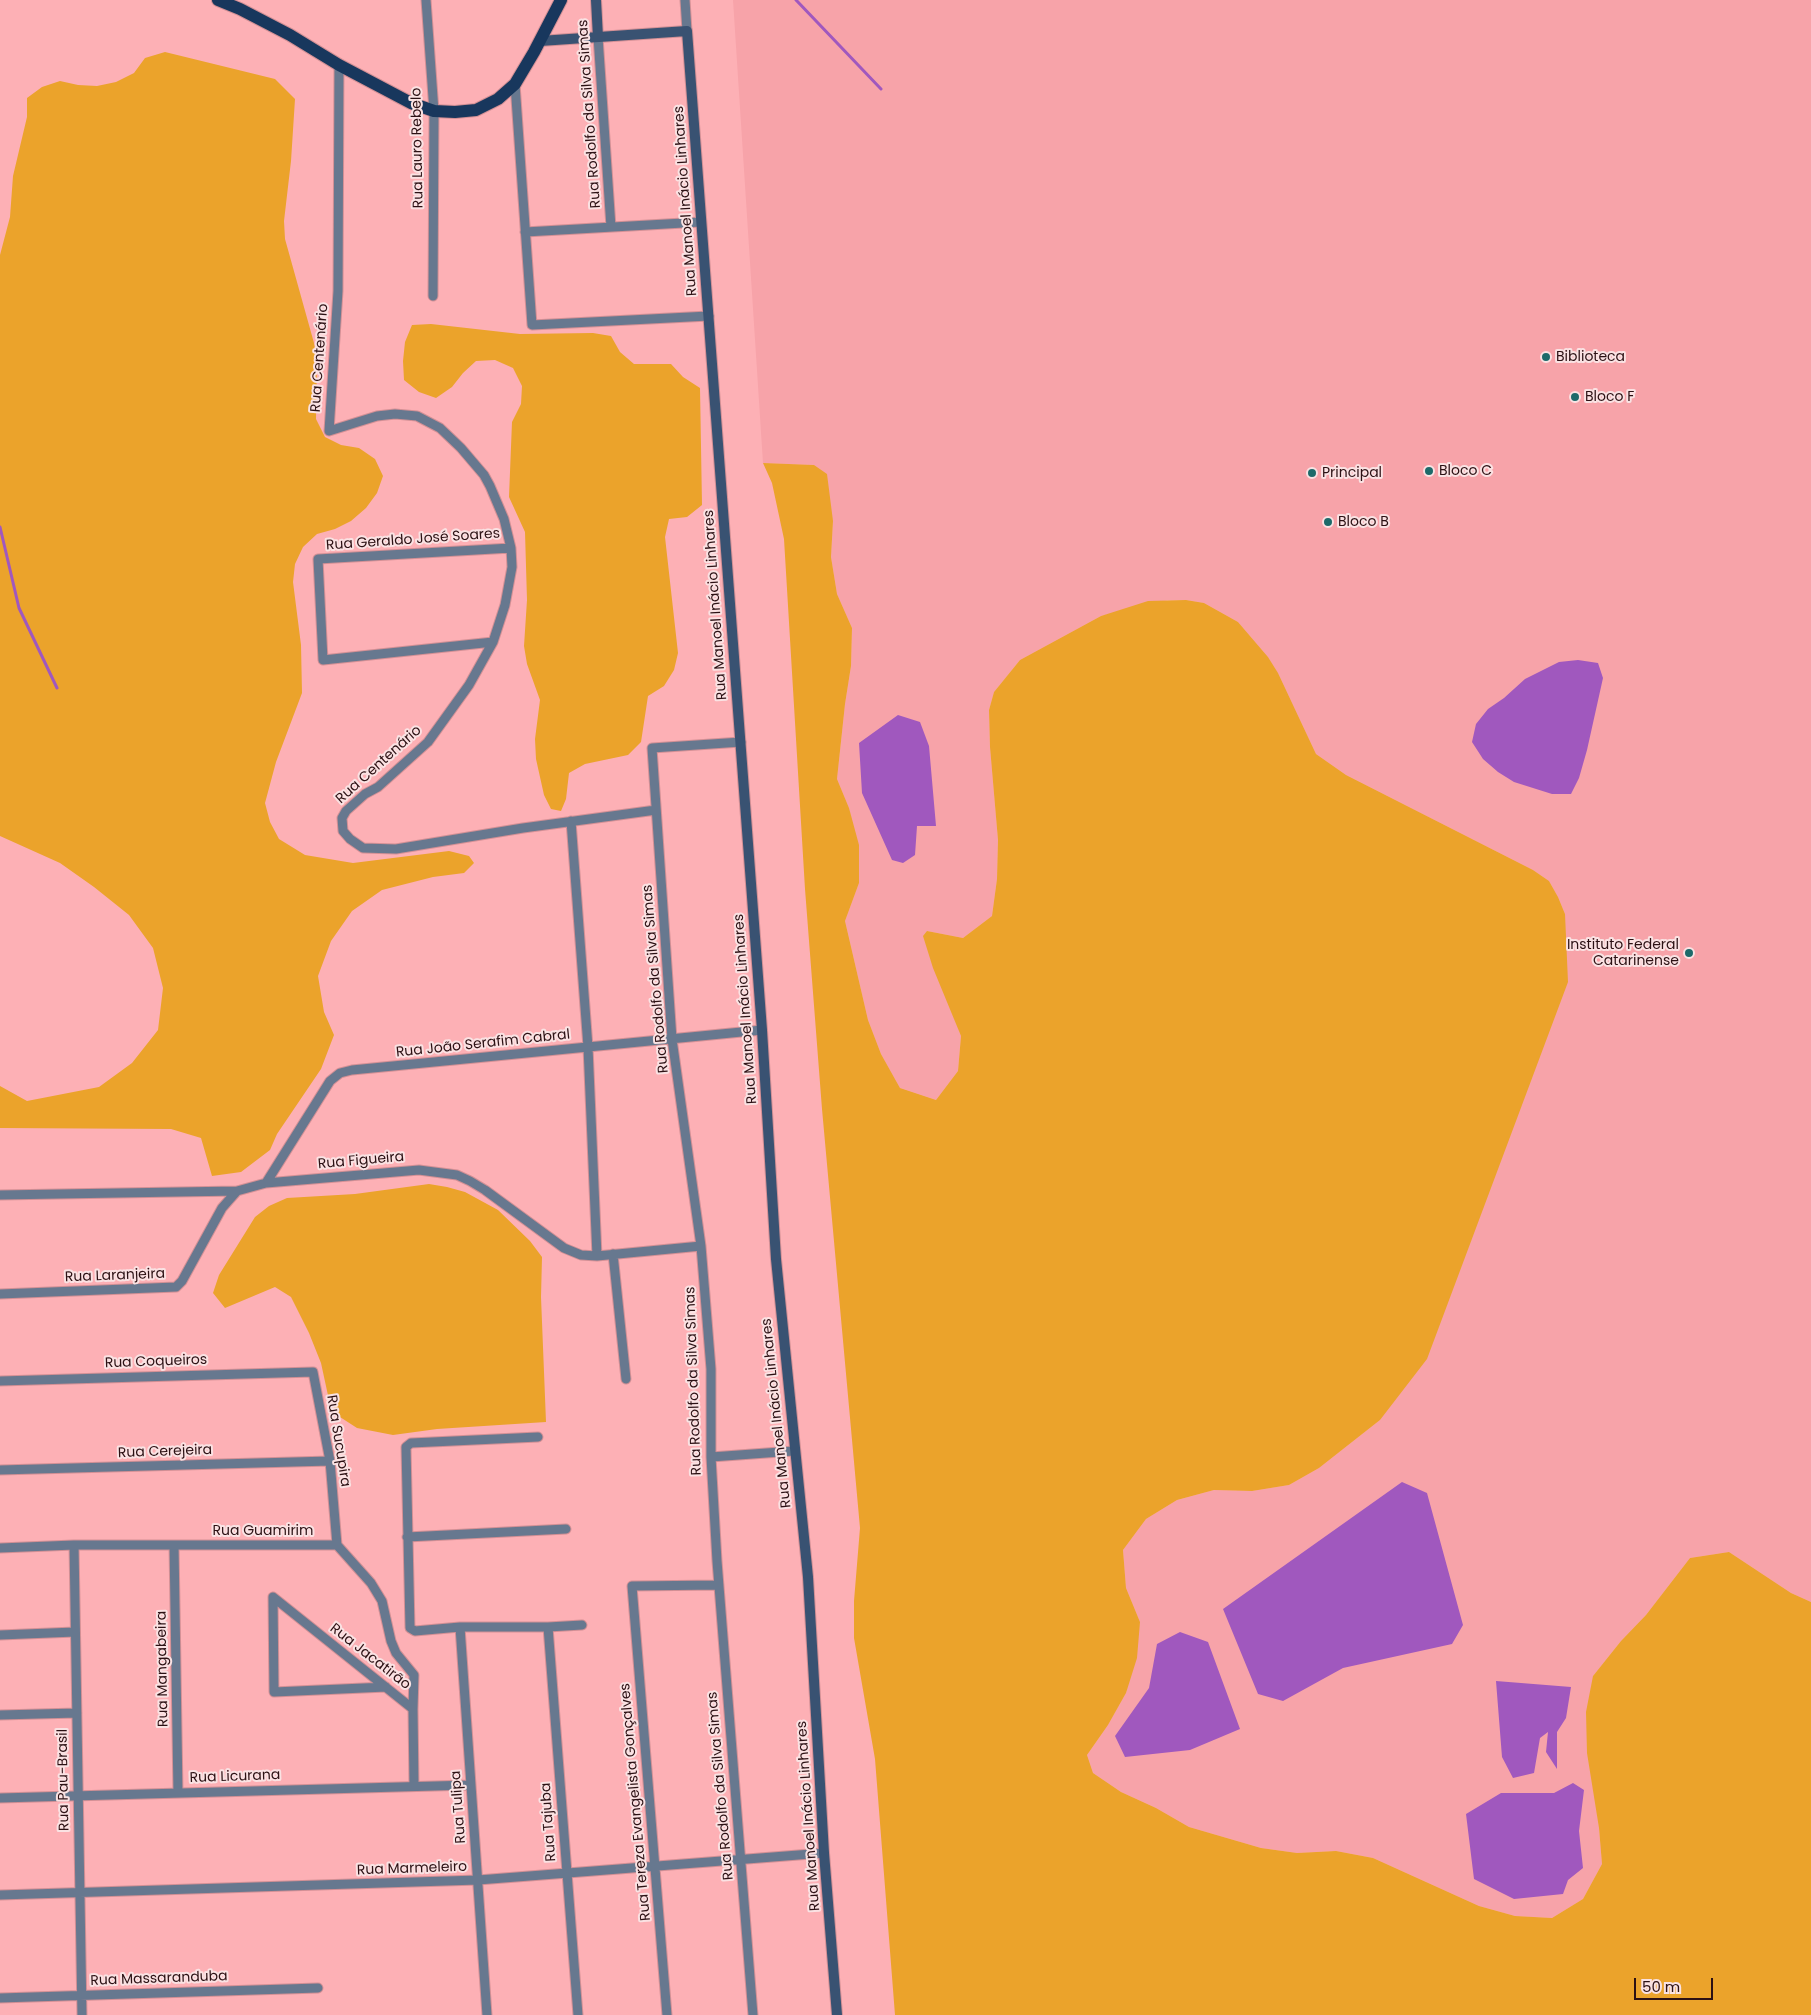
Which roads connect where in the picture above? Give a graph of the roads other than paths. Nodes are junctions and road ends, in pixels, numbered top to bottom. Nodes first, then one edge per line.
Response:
1 (218, 0) edge
2 (426, 0) edge
3 (561, 0) edge
4 (596, 0) edge
5 (685, 0) edge
6 (687, 31) junction
7 (598, 37) junction
8 (540, 41) junction
9 (339, 64) junction
10 (515, 84) junction
11 (434, 111) junction
12 (701, 222) junction
13 (611, 227) junction
14 (526, 232) junction
15 (433, 296) dead end
16 (708, 316) junction
17 (511, 548) junction
18 (493, 642) junction
19 (740, 742) junction
20 (656, 810) junction
21 (571, 821) junction
22 (762, 1030) junction
23 (672, 1039) junction
24 (588, 1047) junction
25 (266, 1183) junction
26 (237, 1191) junction
27 (0, 1195) edge
28 (702, 1246) junction
29 (614, 1254) junction
30 (597, 1256) junction
31 (0, 1294) edge
32 (313, 1372) joint
33 (626, 1379) dead end
34 (0, 1381) edge
35 (538, 1437) dead end
36 (794, 1451) junction
37 (711, 1457) junction
38 (330, 1461) junction
39 (0, 1470) edge
40 (566, 1529) dead end
41 (408, 1537) junction
42 (74, 1545) junction
43 (174, 1545) junction
44 (337, 1546) junction
45 (0, 1548) edge
46 (719, 1584) junction
47 (582, 1625) dead end
48 (460, 1626) junction
49 (548, 1627) junction
50 (75, 1632) junction
51 (0, 1634) edge
52 (386, 1688) junction
53 (413, 1709) junction
54 (77, 1712) junction
55 (0, 1715) edge
56 (471, 1785) junction
57 (414, 1786) junction
58 (178, 1793) junction
59 (78, 1796) junction
60 (0, 1798) edge
61 (824, 1853) junction
62 (741, 1860) junction
63 (655, 1866) junction
64 (567, 1873) junction
65 (478, 1880) junction
66 (80, 1892) junction
67 (0, 1895) edge
68 (318, 1988) dead end
69 (82, 1995) junction
70 (0, 1998) edge
71 (82, 2015) edge
72 (487, 2015) edge
73 (578, 2015) edge
74 (667, 2015) edge
75 (753, 2015) edge
76 (836, 2015) edge

1 - 9 main road
2 - 11 street, Rua Lauro Rebelo
3 - 8 main road
4 - 7 main road, Rua Rodolfo da Silva Simas
5 - 6 street, Rua Manoel Inácio Linhares
6 - 7 main road
6 - 12 main road, Rua Manoel Inácio Linhares
7 - 8 main road
7 - 13 street, Rua Rodolfo da Silva Simas
8 - 10 main road
9 - 11 main road
9 - 17 street, Rua Centenário
10 - 11 main road
10 - 14 street
11 - 15 street, Rua Lauro Rebelo
12 - 13 street
12 - 16 main road, Rua Manoel Inácio Linhares
13 - 14 street
14 - 16 street
16 - 19 main road, Rua Manoel Inácio Linhares
17 - 18 street, Rua Centenário
17 - 18 street, Rua Geraldo José Soares
18 - 21 street, Rua Centenário
19 - 20 street, Rua Rodolfo da Silva Simas
19 - 22 main road, Rua Manoel Inácio Linhares
20 - 21 street
20 - 23 street, Rua Rodolfo da Silva Simas
21 - 24 street
22 - 23 street, Rua João Serafim Cabral
22 - 36 main road, Rua Manoel Inácio Linhares
23 - 24 street, Rua João Serafim Cabral
23 - 28 street, Rua Rodolfo da Silva Simas
24 - 25 street, Rua João Serafim Cabral
24 - 30 street
25 - 26 street, Rua Figueira
25 - 30 street, Rua Figueira
26 - 27 street, Rua Figueira
26 - 31 street, Rua Laranjeira
28 - 29 street, Rua Figueira
28 - 37 street, Rua Rodolfo da Silva Simas
29 - 30 street, Rua Figueira
29 - 33 street
32 - 34 street, Rua Coqueiros
32 - 38 street, Rua Sucupira
35 - 41 street
36 - 37 street
36 - 61 main road, Rua Manoel Inácio Linhares
37 - 46 street, Rua Rodolfo da Silva Simas
38 - 39 street, Rua Cerejeira
38 - 44 street, Rua Sucupira
40 - 41 street
41 - 48 street
42 - 43 street, Rua Guamirim
42 - 45 street, Rua Guamirim
42 - 50 street, Rua Pau-Brasil
43 - 44 street, Rua Guamirim
43 - 58 street, Rua Mangabeira
44 - 53 street
46 - 62 street, Rua Rodolfo da Silva Simas
46 - 63 street, Rua Tereza Evangelista Gonçalves
47 - 49 street
48 - 49 street
48 - 56 street, Rua Tulipa
49 - 64 street, Rua Tajuba
50 - 51 street
50 - 54 street, Rua Pau-Brasil
52 - 52 street, Rua Jacatirão
52 - 53 street, Rua Jacatirão
53 - 57 street, Rua Jacatirão
54 - 55 street
54 - 59 street, Rua Pau-Brasil
56 - 57 street, Rua Licurana
56 - 65 street, Rua Tulipa
57 - 58 street, Rua Licurana
58 - 59 street, Rua Licurana
59 - 60 street, Rua Licurana
59 - 66 street, Rua Pau-Brasil
61 - 62 street, Rua Marmeleiro
61 - 76 main road, Rua Manoel Inácio Linhares
62 - 63 street, Rua Marmeleiro
62 - 75 street, Rua Rodolfo da Silva Simas
63 - 64 street, Rua Marmeleiro
63 - 74 street, Rua Tereza Evangelista Gonçalves
64 - 65 street, Rua Marmeleiro
64 - 73 street, Rua Tajuba
65 - 66 street, Rua Marmeleiro
65 - 72 street, Rua Tulipa
66 - 67 street, Rua Marmeleiro
66 - 69 street, Rua Pau-Brasil
68 - 69 street, Rua Massaranduba
69 - 70 street, Rua Massaranduba
69 - 71 street, Rua Pau-Brasil

